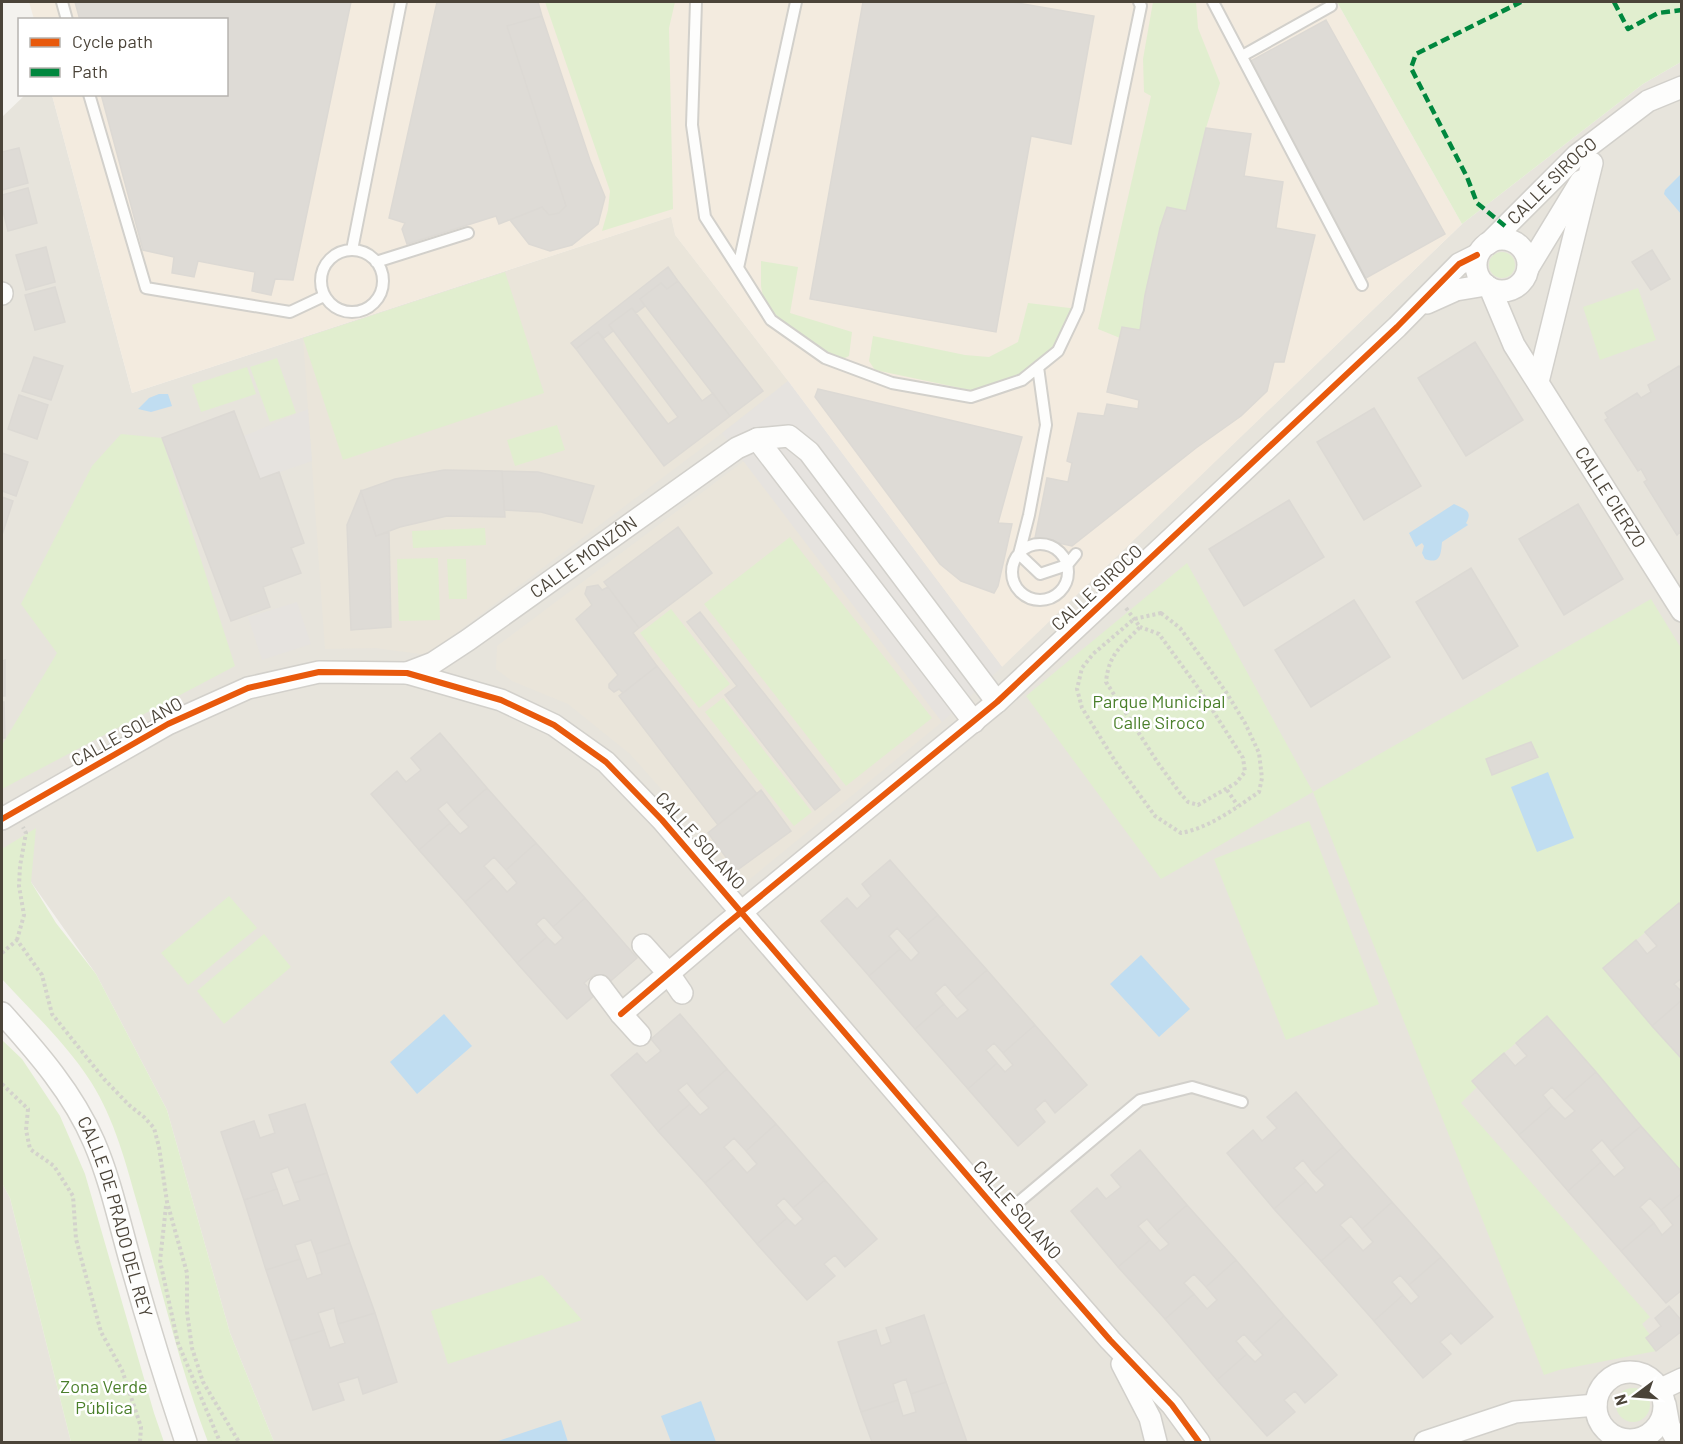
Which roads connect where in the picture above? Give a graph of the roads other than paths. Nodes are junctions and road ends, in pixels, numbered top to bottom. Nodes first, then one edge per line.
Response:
1 (62, 2) edge
2 (401, 2) edge
3 (696, 2) edge
4 (796, 2) edge
5 (1139, 2) edge
6 (1213, 2) edge
7 (1331, 6) dead end
8 (66, 18) edge
9 (1242, 56) junction
10 (1682, 87) edge
11 (90, 96) edge
12 (1621, 120) junction
13 (1592, 164) junction
14 (468, 233) dead end
15 (352, 249) junction
16 (1482, 250) junction
17 (376, 262) junction
18 (738, 268) junction
19 (1528, 268) junction
20 (1362, 285) dead end
21 (1488, 286) junction
22 (324, 296) junction
23 (1416, 308) junction
24 (1038, 367) junction
25 (1538, 382) junction
26 (757, 439) junction
27 (1018, 554) junction
28 (1076, 554) dead end
29 (1068, 565) junction
30 (1682, 611) edge
31 (406, 673) junction
32 (997, 702) junction
33 (975, 722) junction
34 (8, 816) edge
35 (742, 911) junction
36 (643, 945) dead end
37 (669, 974) junction
38 (600, 986) dead end
39 (682, 993) dead end
40 (2, 1013) edge
41 (621, 1014) junction
42 (640, 1035) dead end
43 (1242, 1102) dead end
44 (1002, 1216) junction
45 (1110, 1340) junction
46 (1682, 1379) edge
47 (1663, 1396) junction
48 (1596, 1405) junction
49 (1632, 1441) edge
50 (186, 1443) edge
51 (1156, 1443) edge
52 (1199, 1443) edge
53 (1425, 1443) edge
54 (1678, 1443) edge

1 - 8 lane
2 - 15 lane
3 - 18 lane
4 - 18 lane
5 - 24 lane
6 - 9 lane
7 - 9 lane
9 - 20 lane
10 - 12 street, CALLE SIROCO
11 - 22 lane
12 - 13 street, CALLE SIROCO
12 - 16 street, CALLE SIROCO
13 - 19 street, CALLE SIROCO
13 - 25 street
14 - 17 lane
15 - 17 lane
15 - 22 lane
16 - 19 street
16 - 21 street
16 - 23 street, CALLE SIROCO
17 - 22 lane
18 - 24 lane
19 - 21 street
21 - 23 street, CALLE SIROCO
21 - 25 street, CALLE CIERZO
23 - 32 street, CALLE SIROCO
24 - 27 lane
25 - 30 street, CALLE CIERZO
26 - 31 street, CALLE MONZÓN
26 - 32 street, CALLE MONZÓN
26 - 33 street
27 - 29 lane
27 - 29 lane
27 - 29 lane
28 - 29 lane
31 - 34 street, CALLE SOLANO
31 - 35 street, CALLE SOLANO
32 - 33 street, CALLE SIROCO
33 - 35 street, CALLE SIROCO
35 - 37 street, CALLE SIROCO
35 - 44 street, CALLE SOLANO
36 - 37 street
37 - 39 street
37 - 41 street, CALLE SIROCO
38 - 41 street
40 - 50 street, CALLE DE PRADO DEL REY
41 - 42 street
43 - 44 lane
44 - 45 street, CALLE SOLANO
45 - 51 street, CALLE SOLANO
45 - 52 street, CALLE SOLANO
46 - 47 street
47 - 48 street
47 - 49 street
47 - 54 street
48 - 49 street
48 - 53 street

